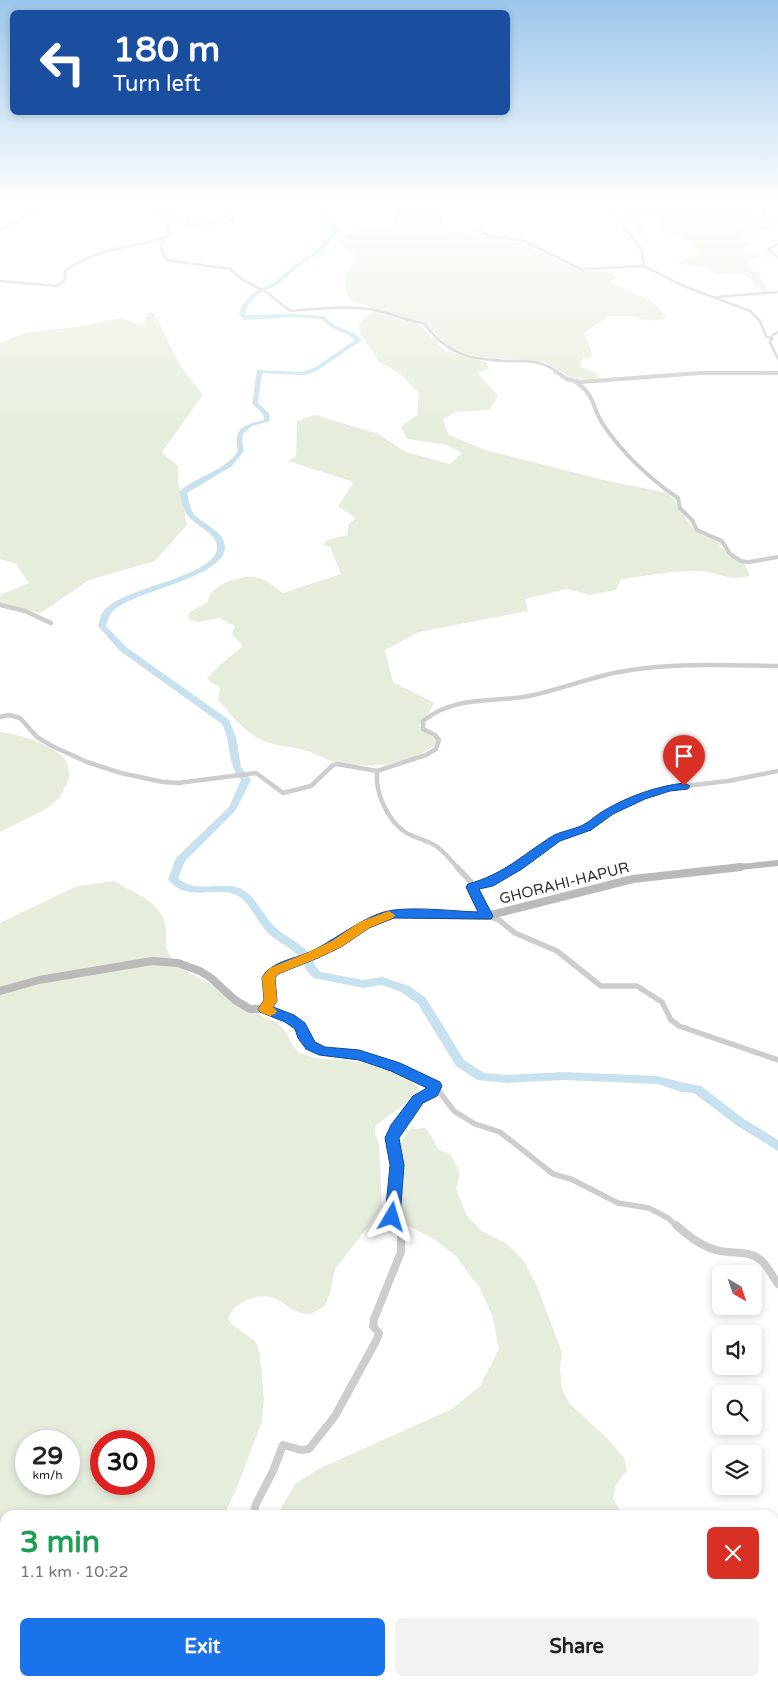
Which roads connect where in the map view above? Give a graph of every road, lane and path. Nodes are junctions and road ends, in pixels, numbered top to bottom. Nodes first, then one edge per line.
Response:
1 (0, 281) edge
2 (64, 281) edge
3 (244, 281) edge
4 (673, 281) edge
5 (778, 292) edge
6 (716, 297) junction
7 (778, 332) edge
8 (772, 339) junction
9 (778, 359) edge
10 (778, 373) edge
11 (575, 382) junction
12 (778, 556) edge
13 (0, 605) edge
14 (51, 623) dead end
15 (778, 666) edge
16 (0, 717) edge
17 (778, 771) edge
18 (377, 772) junction
19 (778, 863) edge
20 (472, 887) junction
21 (486, 916) junction
22 (0, 991) edge
23 (265, 1009) junction
24 (778, 1060) edge
25 (435, 1086) junction
26 (778, 1284) edge
27 (255, 1510) edge

1 - 2 street
3 - 11 street
4 - 6 street
5 - 6 street
6 - 8 street
7 - 8 street
8 - 9 street
10 - 11 street
11 - 12 street
13 - 14 street
15 - 18 street
16 - 18 street
17 - 20 street
18 - 20 street
19 - 21 street, GHORAHI-HAPUR
20 - 21 street
21 - 23 street, GHORAHI-HAPUR
21 - 24 street
22 - 23 street
23 - 25 street
25 - 26 street
25 - 27 street

